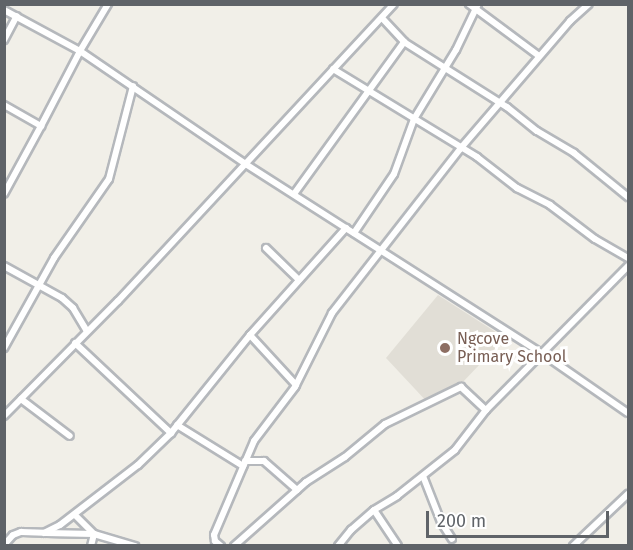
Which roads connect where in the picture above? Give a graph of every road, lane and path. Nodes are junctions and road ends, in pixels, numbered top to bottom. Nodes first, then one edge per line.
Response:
1 (108, 4) edge
2 (394, 4) edge
3 (469, 4) edge
4 (589, 4) edge
5 (477, 7) edge
6 (4, 10) edge
7 (17, 16) junction
8 (382, 18) junction
9 (4, 40) edge
10 (404, 42) junction
11 (80, 51) junction
12 (539, 56) junction
13 (445, 68) junction
14 (333, 69) junction
15 (133, 86) junction
16 (367, 91) junction
17 (499, 103) junction
18 (4, 105) edge
19 (414, 118) junction
20 (41, 126) junction
21 (460, 149) junction
22 (244, 163) junction
23 (4, 194) edge
24 (294, 194) junction
25 (628, 197) edge
26 (346, 228) junction
27 (354, 233) junction
28 (266, 248) dead end
29 (382, 252) junction
30 (628, 258) edge
31 (4, 266) edge
32 (628, 266) edge
33 (298, 279) junction
34 (40, 285) junction
35 (87, 331) junction
36 (250, 335) junction
37 (75, 343) junction
38 (4, 348) edge
39 (543, 354) junction
40 (296, 385) junction
41 (21, 399) junction
42 (486, 411) junction
43 (628, 413) edge
44 (4, 416) edge
45 (177, 425) junction
46 (171, 433) junction
47 (70, 436) dead end
48 (244, 463) junction
49 (423, 476) junction
50 (297, 490) junction
51 (628, 494) edge
52 (374, 510) junction
53 (76, 516) junction
54 (44, 532) junction
55 (4, 534) edge
56 (94, 534) junction
57 (13, 535) junction
58 (452, 539) dead end
59 (4, 545) edge
60 (91, 546) edge
61 (135, 546) edge
62 (221, 546) edge
63 (234, 546) edge
64 (338, 546) edge
65 (398, 546) edge
66 (573, 546) edge

1 - 11 street
2 - 8 street
3 - 5 street
4 - 12 street
5 - 12 street
5 - 13 street
6 - 7 street
7 - 9 street
7 - 11 street
8 - 10 street
8 - 14 street
10 - 13 street
10 - 16 street
11 - 15 street
11 - 20 street
12 - 17 street
13 - 17 street
13 - 19 street
14 - 16 street
14 - 22 street
15 - 22 street
15 - 34 street
16 - 19 street
16 - 24 street
17 - 21 street
17 - 25 street
18 - 20 street
19 - 21 street
19 - 27 street
20 - 23 street
21 - 29 street
21 - 30 street
22 - 24 street
22 - 35 street
24 - 26 street
26 - 27 street
26 - 33 street
27 - 29 street
28 - 33 street
29 - 39 street
29 - 40 street
31 - 34 street
32 - 39 street
33 - 36 street
34 - 35 street
34 - 38 street
35 - 37 street
36 - 40 street
36 - 45 street
37 - 41 street
37 - 46 street
39 - 42 street
39 - 43 street
40 - 48 street
41 - 44 street
41 - 47 street
42 - 49 street
42 - 50 street
45 - 46 street
45 - 48 street
46 - 53 street
48 - 50 street
48 - 62 street
49 - 52 street
49 - 58 street
50 - 63 street
51 - 66 street
52 - 64 street
52 - 65 street
53 - 54 street
53 - 56 street
54 - 56 street
54 - 57 street
55 - 57 street
56 - 60 street
56 - 61 street
57 - 59 street

